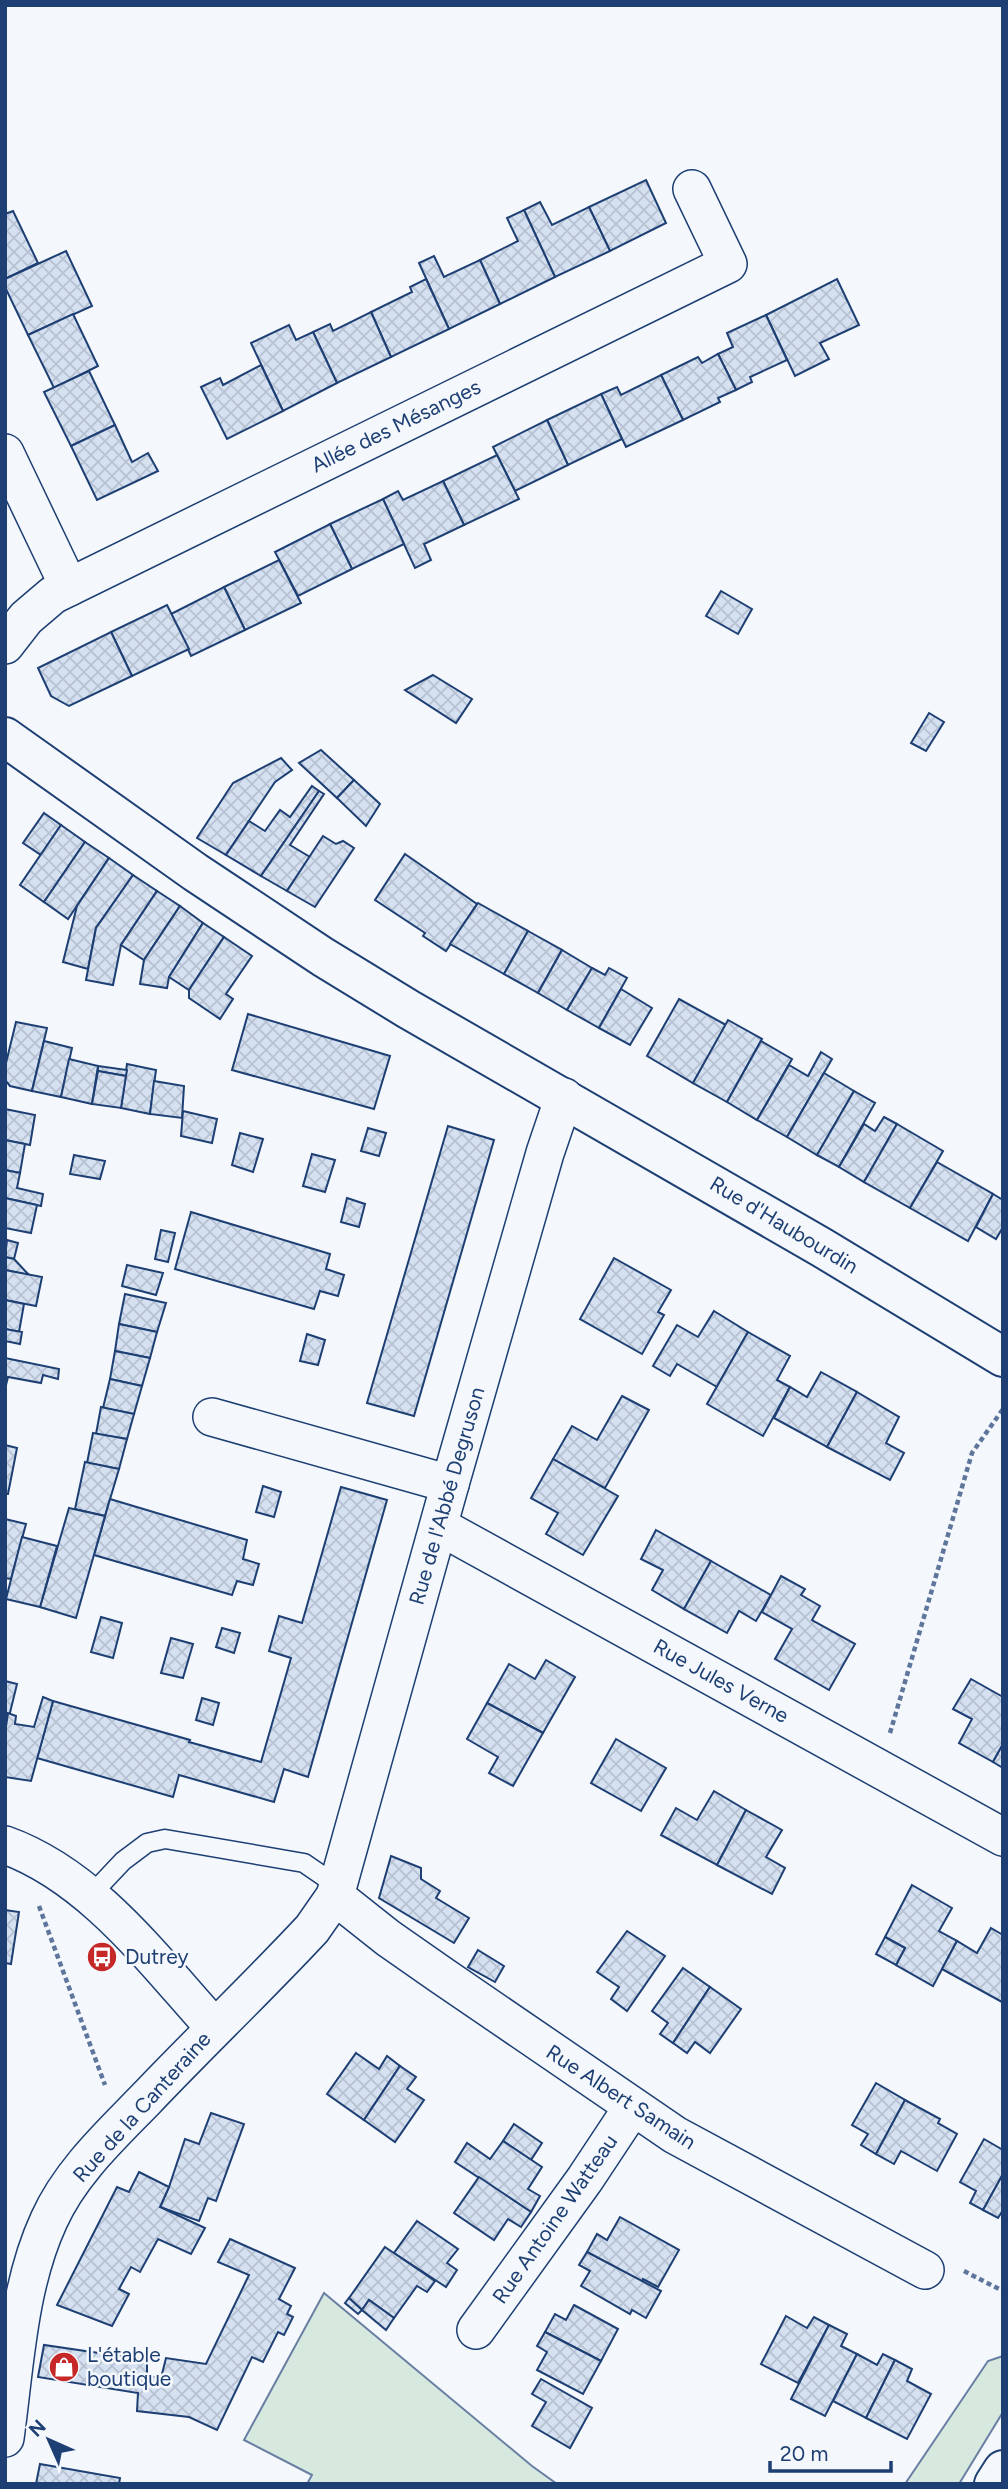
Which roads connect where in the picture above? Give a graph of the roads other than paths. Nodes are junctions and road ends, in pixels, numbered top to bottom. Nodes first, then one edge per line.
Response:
1 (692, 189) dead end
2 (5, 453) edge
3 (69, 587) junction
4 (5, 645) edge
5 (5, 737) edge
6 (564, 1097) junction
7 (1003, 1357) edge
8 (212, 1417) dead end
9 (450, 1484) junction
10 (439, 1526) junction
11 (1003, 1837) edge
12 (11, 1848) edge
13 (337, 1891) junction
14 (90, 1896) junction
15 (214, 2027) junction
16 (632, 2108) junction
17 (925, 2270) dead end
18 (476, 2330) dead end
19 (5, 2438) edge
20 (1003, 2470) edge
21 (994, 2484) edge

1 - 3 street, Allée des Mésanges
2 - 3 street
3 - 4 street, Allée des Mésanges
5 - 6 street, Rue d'Haubourdin
6 - 7 street, Rue d'Haubourdin
6 - 9 street, Rue de l'Abbé Degruson
8 - 9 street
9 - 10 street, Rue de l'Abbé Degruson
10 - 11 street, Rue Jules Verne
10 - 13 street, Rue de l'Abbé Degruson
12 - 14 street
13 - 14 lane
13 - 15 street, Rue de la Canteraine
13 - 16 street, Rue Albert Samain
14 - 15 street
15 - 19 street, Rue de la Canteraine
16 - 17 street, Rue Albert Samain
16 - 18 street, Rue Antoine Watteau
20 - 21 street

